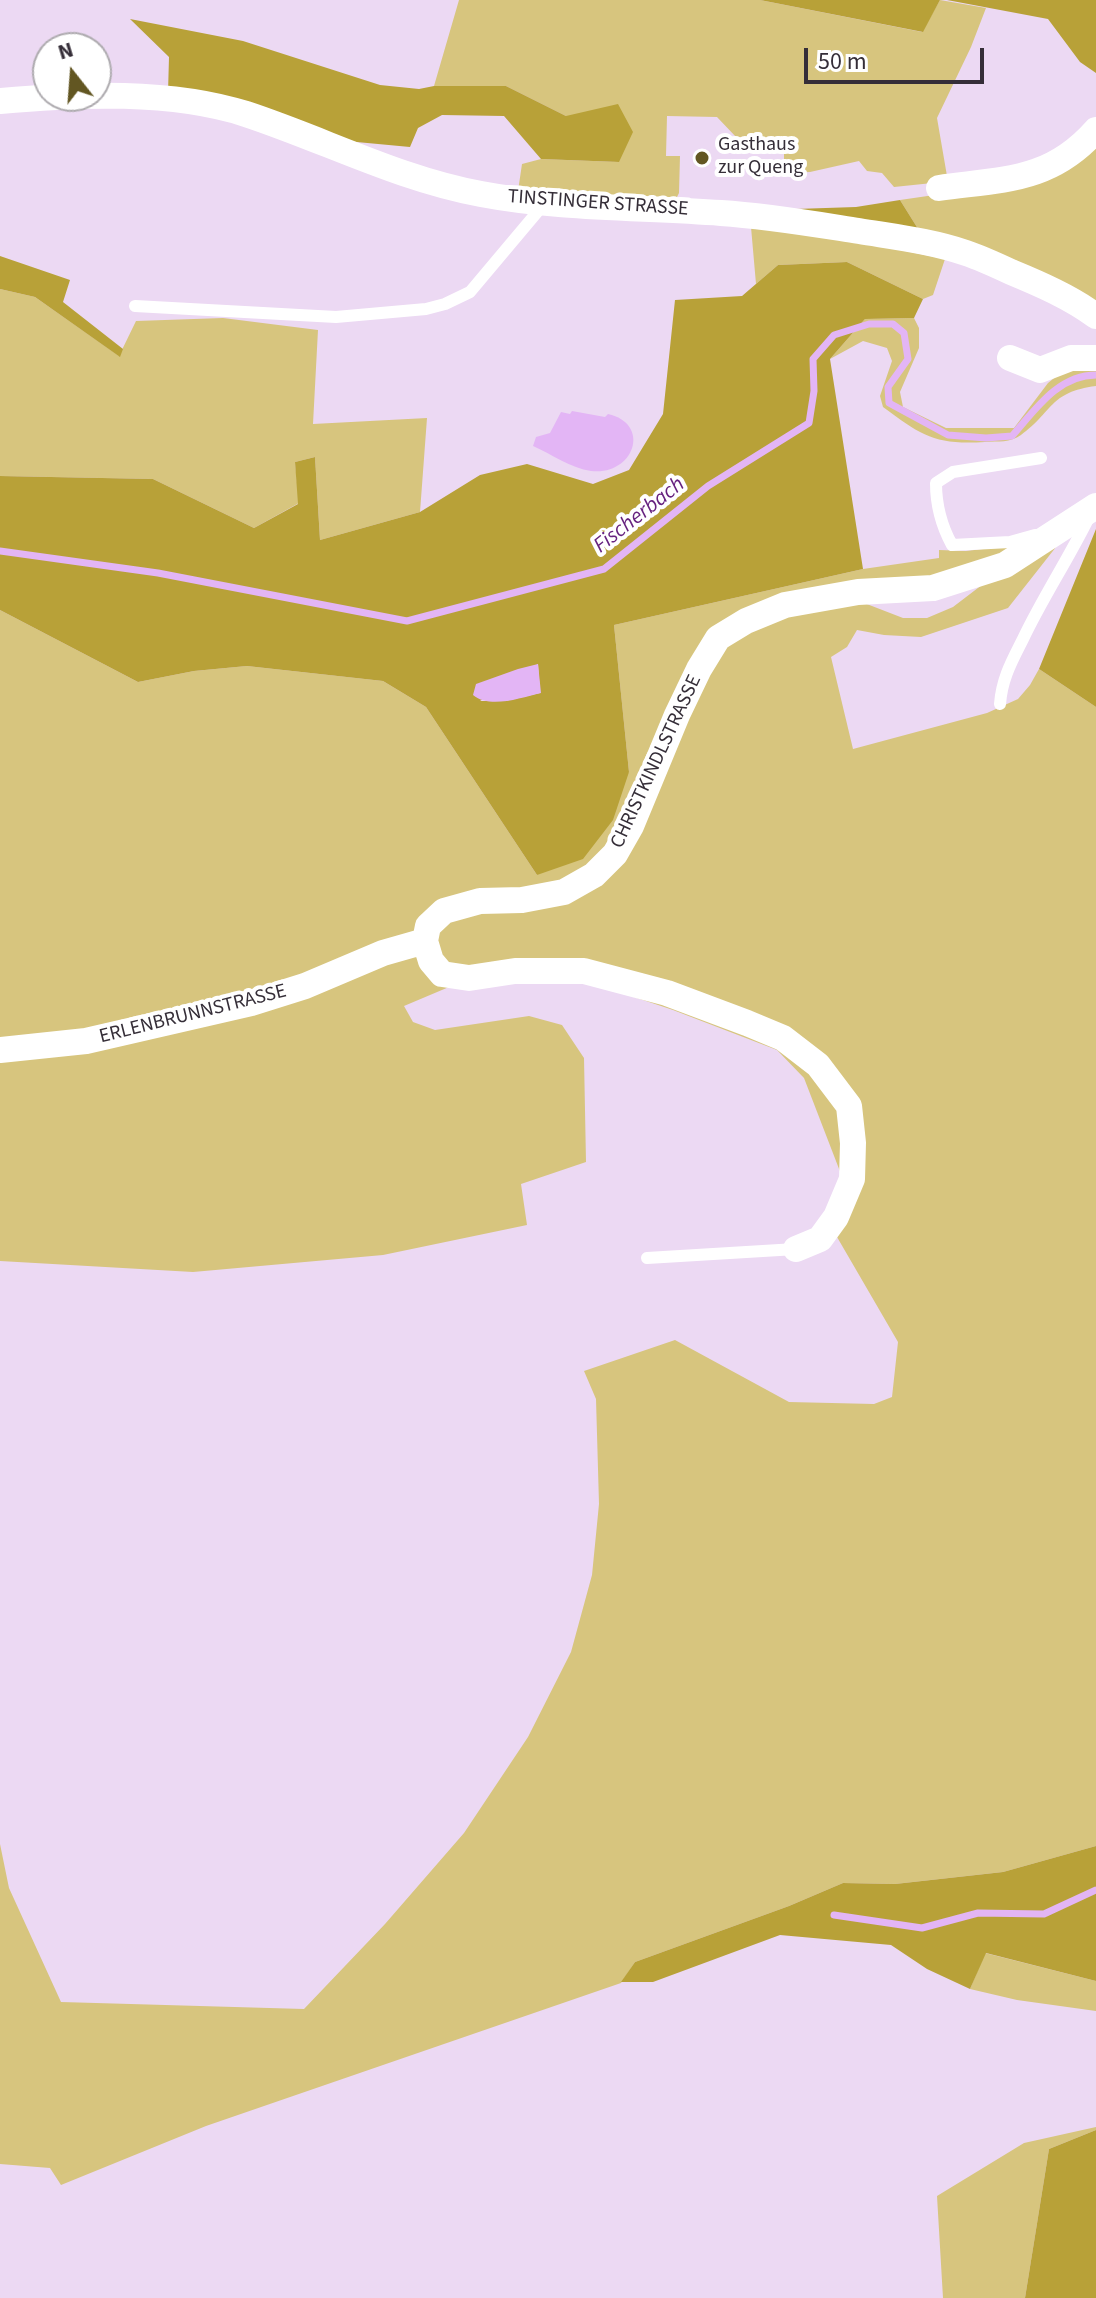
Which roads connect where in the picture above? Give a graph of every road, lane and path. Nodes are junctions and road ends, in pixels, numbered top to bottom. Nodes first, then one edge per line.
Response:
1 (0, 101) edge
2 (1096, 130) edge
3 (939, 188) dead end
4 (544, 204) junction
5 (135, 306) dead end
6 (1096, 316) edge
7 (1010, 358) dead end
8 (1096, 358) edge
9 (1041, 458) dead end
10 (1094, 508) edge
11 (1065, 527) junction
12 (1000, 704) dead end
13 (425, 941) junction
14 (0, 1050) edge
15 (796, 1249) joint
16 (647, 1258) dead end

1 - 4 street, TINSTINGER STRASSE
2 - 3 street
4 - 5 lane
4 - 6 street, TINSTINGER STRASSE
7 - 8 street
9 - 11 lane
10 - 11 street, CHRISTKINDLSTRASSE
10 - 12 lane
11 - 13 street, CHRISTKINDLSTRASSE
13 - 14 street, ERLENBRUNNSTRASSE
13 - 15 street
15 - 16 lane

